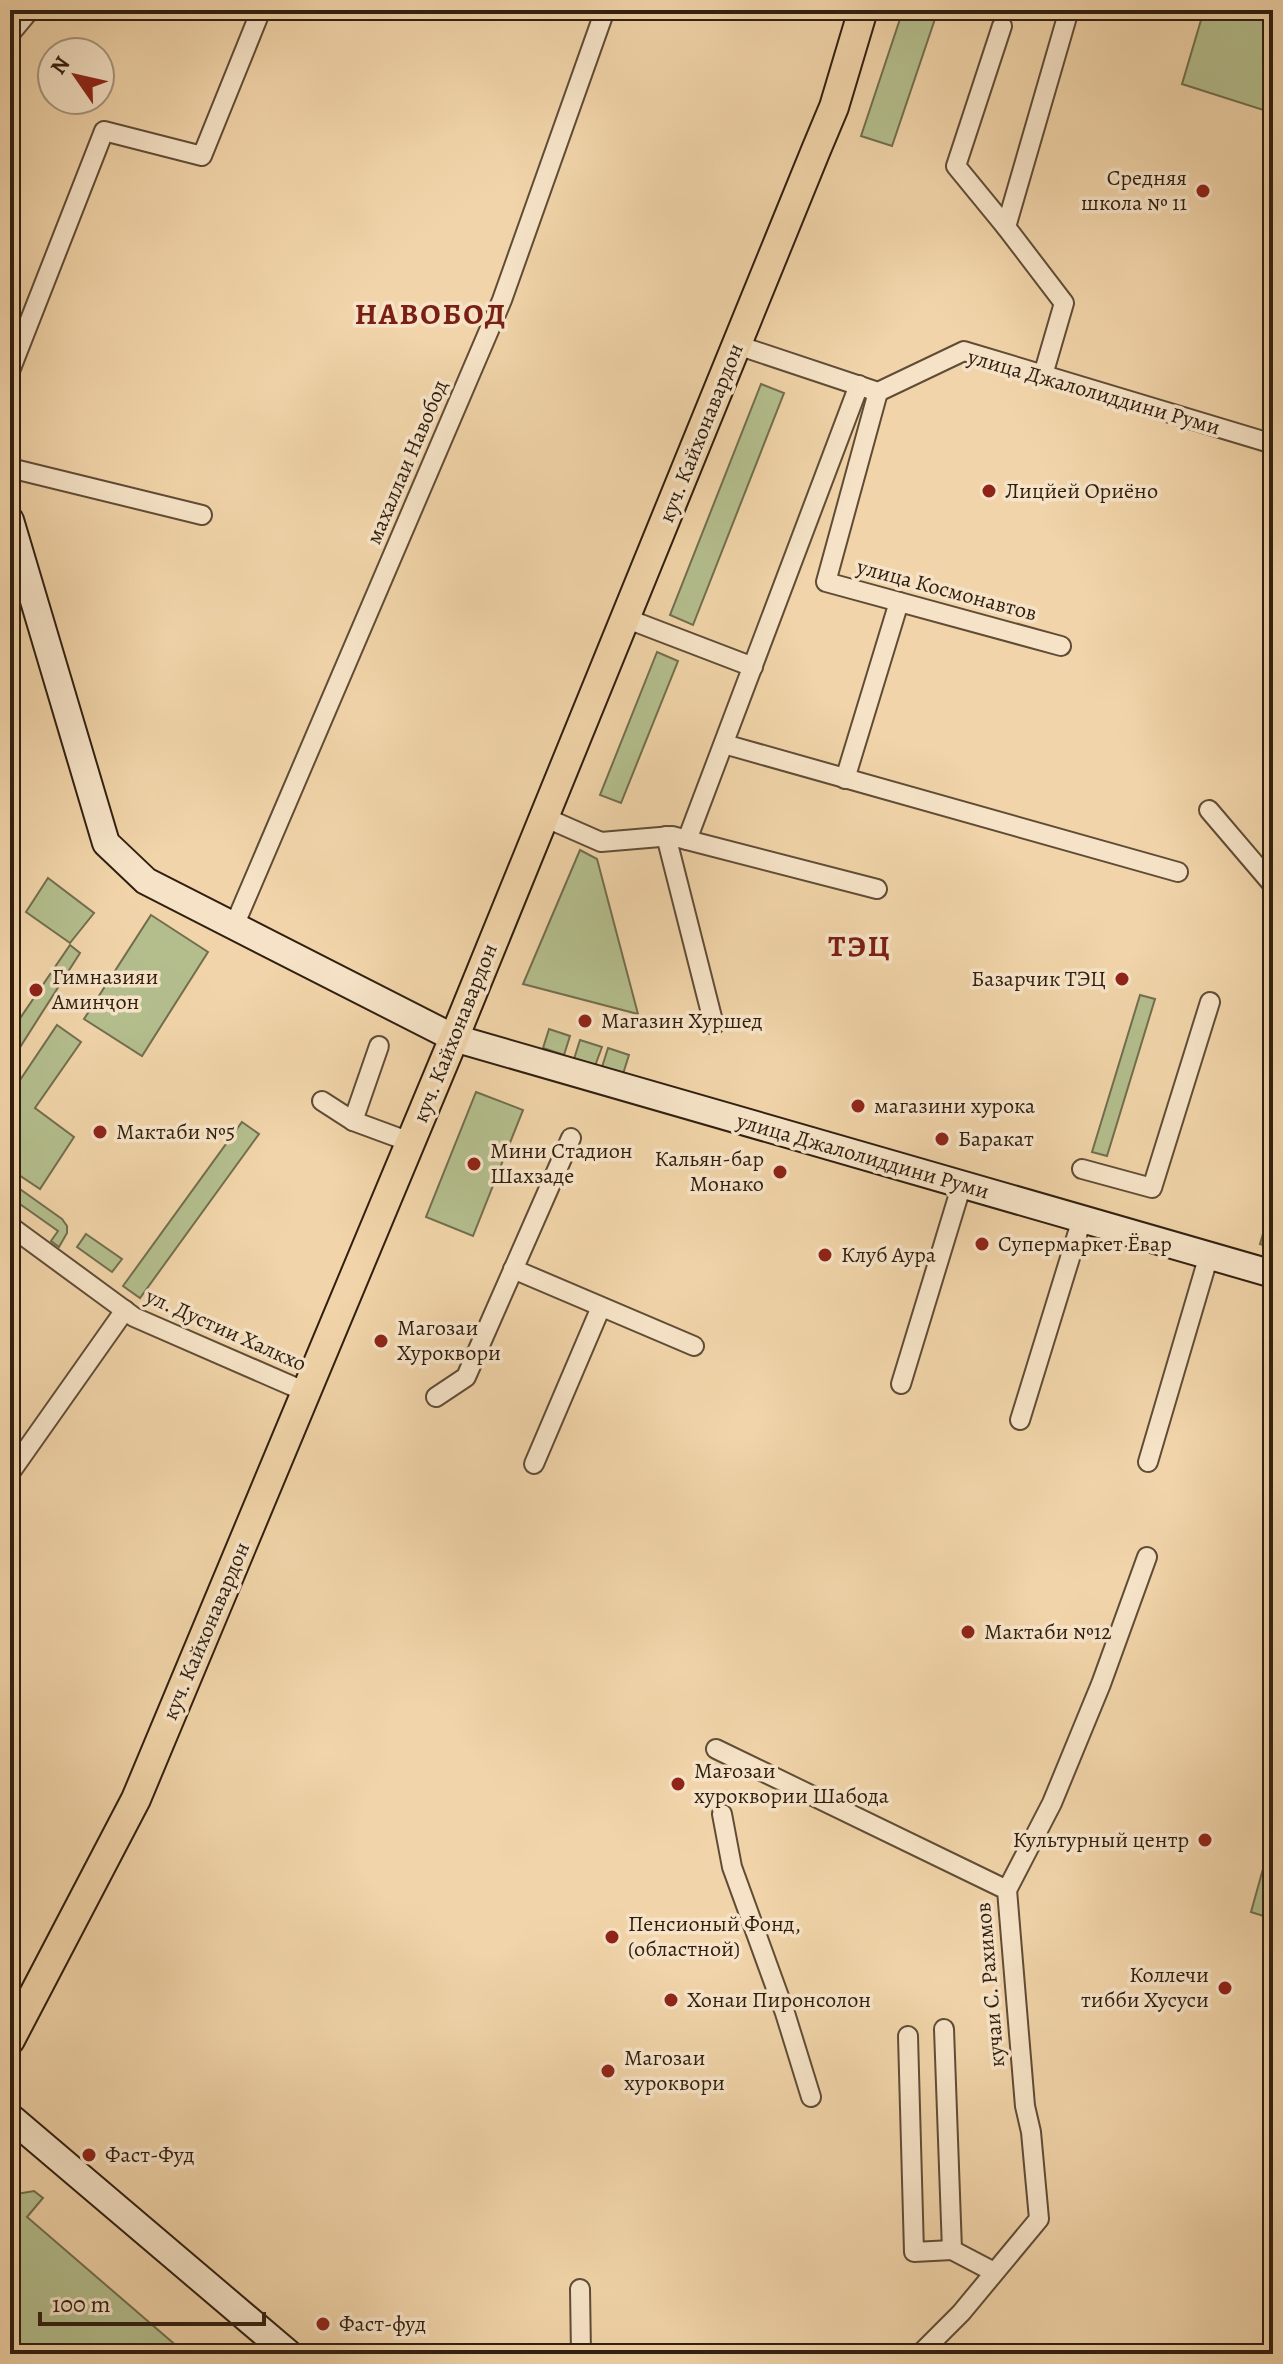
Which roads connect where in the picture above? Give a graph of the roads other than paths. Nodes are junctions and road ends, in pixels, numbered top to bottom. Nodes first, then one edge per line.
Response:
1 (30, 10) edge
2 (261, 10) edge
3 (605, 10) edge
4 (863, 10) edge
5 (1069, 10) edge
6 (1002, 26) dead end
7 (10, 34) edge
8 (1006, 227) junction
9 (737, 345) junction
10 (10, 371) edge
11 (1043, 375) junction
12 (859, 385) junction
13 (878, 392) junction
14 (1273, 444) edge
15 (10, 468) edge
16 (202, 515) dead end
17 (10, 520) edge
18 (899, 602) junction
19 (625, 618) junction
20 (1061, 646) dead end
21 (753, 667) junction
22 (724, 744) junction
23 (845, 779) junction
24 (1209, 810) dead end
25 (544, 817) junction
26 (666, 836) junction
27 (687, 840) junction
28 (1178, 872) dead end
29 (1273, 885) edge
30 (877, 889) dead end
31 (234, 926) junction
32 (1210, 1002) dead end
33 (714, 1025) dead end
34 (454, 1038) junction
35 (379, 1046) dead end
36 (322, 1101) dead end
37 (353, 1121) junction
38 (571, 1138) dead end
39 (410, 1142) junction
40 (1082, 1169) dead end
41 (962, 1184) junction
42 (1082, 1219) junction
43 (10, 1226) edge
44 (1209, 1255) junction
45 (513, 1269) junction
46 (1273, 1274) edge
47 (601, 1307) junction
48 (125, 1310) junction
49 (694, 1346) dead end
50 (901, 1384) dead end
51 (306, 1392) junction
52 (436, 1397) dead end
53 (1020, 1420) dead end
54 (1148, 1462) dead end
55 (534, 1464) dead end
56 (10, 1473) edge
57 (1147, 1557) dead end
58 (716, 1749) dead end
59 (722, 1814) dead end
60 (1007, 1890) junction
61 (944, 2029) dead end
62 (908, 2036) dead end
63 (10, 2040) edge
64 (811, 2097) dead end
65 (10, 2117) edge
66 (952, 2250) junction
67 (994, 2272) junction
68 (580, 2289) dead end
69 (289, 2354) edge
70 (581, 2354) edge
71 (920, 2354) edge

1 - 7 street
2 - 10 street
3 - 31 street, махаллаи Навобод
4 - 9 main road, куч. Кайхонавардон
5 - 8 street
6 - 8 street
8 - 11 street
9 - 12 street
9 - 19 main road, куч. Кайхонавардон
11 - 13 street, улица Джалолиддини Руми
11 - 14 street, улица Джалолиддини Руми
12 - 13 street
12 - 21 street
13 - 18 street, улица Космонавтов
15 - 16 street
17 - 31 street, улица Джалолиддини Руми
18 - 20 street, улица Космонавтов
18 - 23 street
19 - 21 street
19 - 25 main road, куч. Кайхонавардон
21 - 22 street
22 - 23 street
22 - 27 street
23 - 28 street
24 - 29 street
25 - 26 street
25 - 34 main road, куч. Кайхонавардон
26 - 27 street
26 - 33 street
27 - 30 street
31 - 34 street, улица Джалолиддини Руми
32 - 40 street
34 - 39 main road, куч. Кайхонавардон
34 - 41 street, улица Джалолиддини Руми
35 - 37 street
36 - 37 street
37 - 39 street
38 - 45 street
39 - 51 main road, куч. Кайхонавардон
41 - 42 street, улица Джалолиддини Руми
41 - 50 street
42 - 44 street, улица Джалолиддини Руми
42 - 53 street
43 - 48 street, ул. Дустии Халкхо
44 - 46 street, улица Джалолиддини Руми
44 - 54 street
45 - 47 street
45 - 52 street
47 - 49 street
47 - 55 street
48 - 51 street, ул. Дустии Халкхо
48 - 56 street
51 - 63 main road, куч. Кайхонавардон
57 - 60 street
58 - 60 street, кучаи С. Рахимов
59 - 64 street
60 - 67 street, кучаи С. Рахимов
61 - 66 street
62 - 66 street
65 - 69 street
66 - 67 street
67 - 71 street, кучаи С. Рахимов
68 - 70 street

